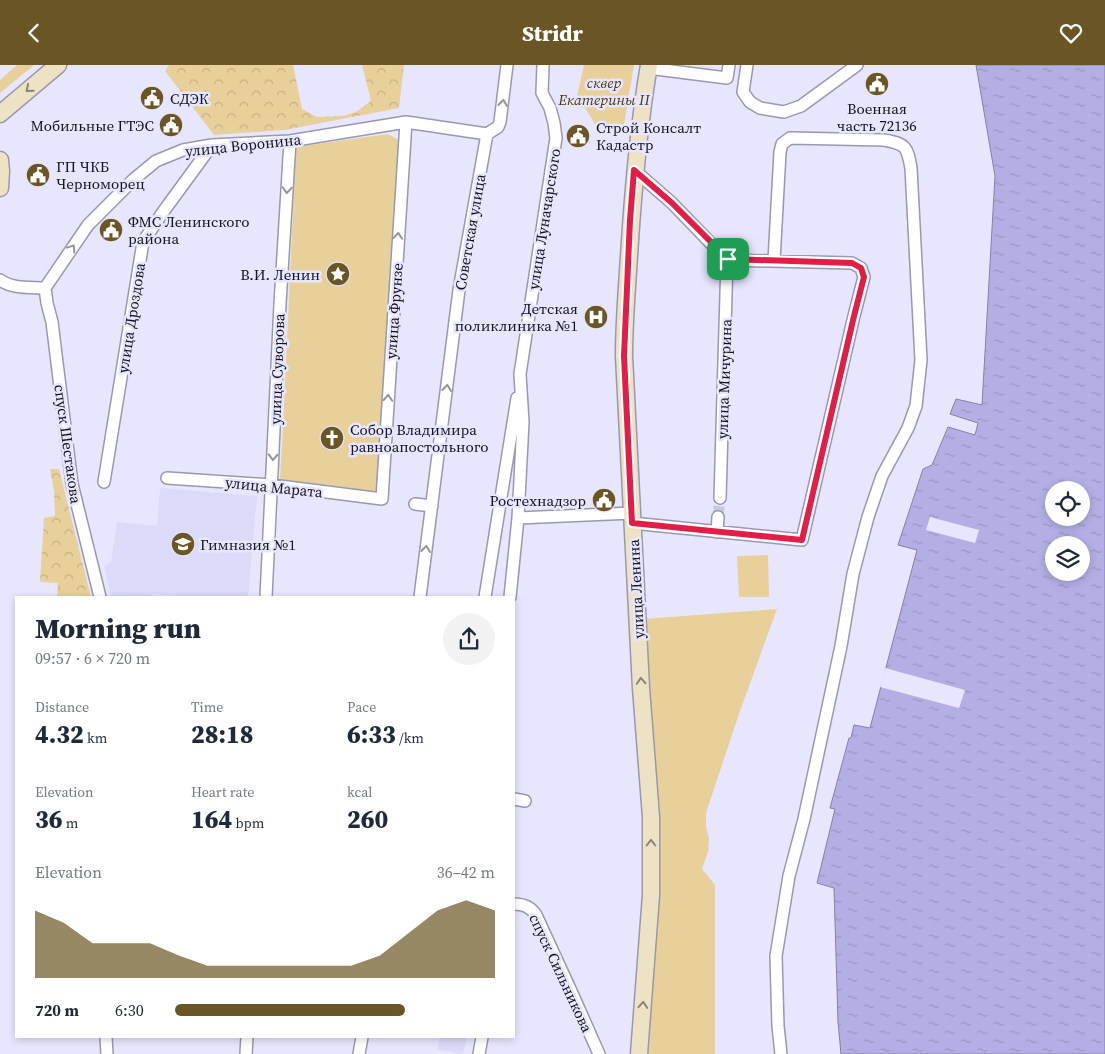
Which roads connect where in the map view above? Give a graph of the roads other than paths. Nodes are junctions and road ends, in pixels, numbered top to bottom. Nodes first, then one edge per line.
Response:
1 (58, 65) edge
2 (507, 65) edge
3 (543, 65) edge
4 (729, 65) edge
5 (747, 65) edge
6 (857, 65) edge
7 (648, 66) edge
8 (0, 114) edge
9 (406, 122) junction
10 (487, 134) junction
11 (290, 141) junction
12 (212, 145) junction
13 (0, 161) edge
14 (634, 170) junction
15 (0, 188) edge
16 (728, 259) junction
17 (774, 261) junction
18 (0, 280) edge
19 (44, 288) junction
20 (520, 374) junction
21 (167, 478) dead end
22 (104, 482) dead end
23 (272, 485) junction
24 (720, 498) tunnel mouth
25 (382, 499) joint
26 (415, 504) dead end
27 (432, 506) junction
28 (718, 517) tunnel mouth
29 (518, 518) junction
30 (632, 518) junction
31 (717, 531) junction
32 (100, 596) edge
33 (266, 596) edge
34 (420, 596) edge
35 (485, 596) edge
36 (510, 596) edge
37 (515, 904) edge
38 (106, 1038) edge
39 (246, 1038) edge
40 (362, 1038) edge
41 (482, 1038) edge
42 (107, 1054) edge
43 (246, 1054) edge
44 (359, 1054) edge
45 (479, 1054) edge
46 (598, 1054) edge
47 (639, 1054) edge
48 (780, 1054) edge

1 -> 8 main road
10 -> 2 street
3 - 20 street, улица Луначарского
4 - 7 street
5 - 6 street
7 - 14 main road, улица Ленина
9 - 10 street, улица Воронина
9 - 11 street, улица Воронина
25 -> 9 street, улица Фрунзе
27 -> 10 street, Советская улица
11 - 12 street, улица Воронина
11 -> 23 street, улица Суворова
19 -> 12 street, улица Воронина
12 - 22 street, улица Дроздова
13 - 15 main road
14 - 16 street
14 - 30 main road, улица Ленина
16 - 17 street
16 - 24 street, улица Мичурина
17 - 31 street
17 - 48 street
18 - 19 street
19 - 32 street, спуск Шестакова
20 - 29 street, улица Луначарского
20 - 35 street, улица Луначарского
21 - 23 street, улица Марата
23 - 25 street, улица Марата
23 - 33 street, улица Суворова
26 - 27 street
34 -> 27 street, Советская улица
28 - 31 street
29 - 30 street
29 - 36 street, улица Луначарского
30 - 31 street
47 -> 30 main road, улица Ленина
37 - 46 street, спуск Сильникова
38 - 42 street
39 - 43 street
40 - 44 street
41 - 45 street

